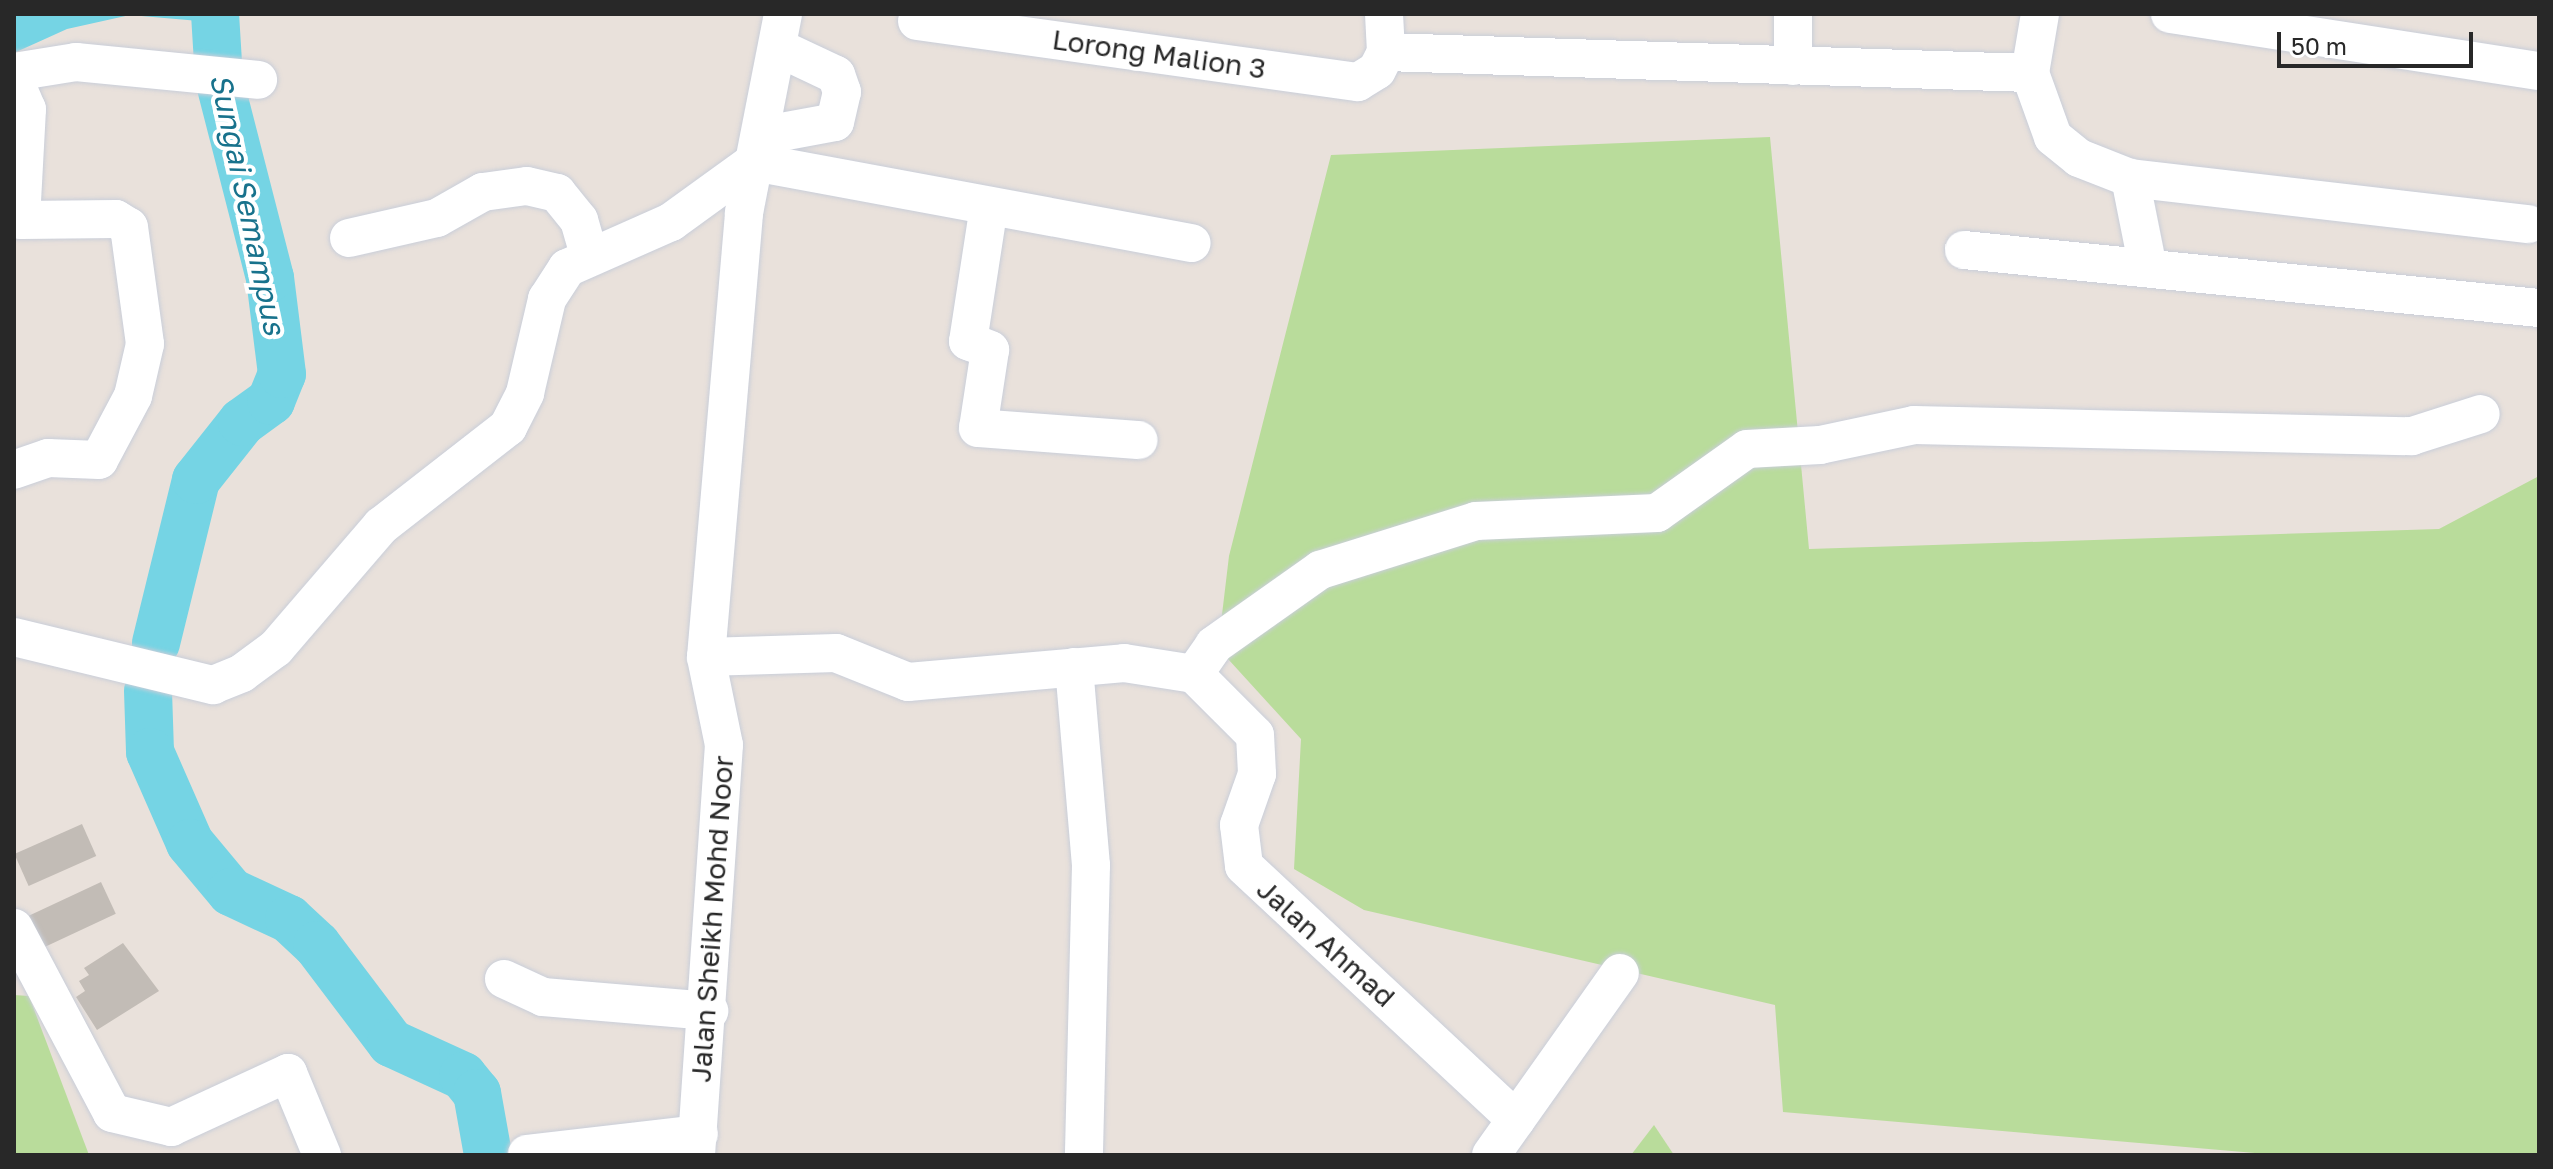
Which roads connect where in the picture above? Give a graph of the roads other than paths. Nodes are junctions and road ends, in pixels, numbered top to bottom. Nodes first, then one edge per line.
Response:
1 (1384, 14) edge
2 (1793, 14) edge
3 (2040, 14) edge
4 (2170, 14) edge
5 (917, 21) dead end
6 (781, 31) edge
7 (1386, 52) junction
8 (1793, 66) junction
9 (2539, 71) edge
10 (14, 72) edge
11 (2030, 73) junction
12 (14, 79) edge
13 (249, 81) dead end
14 (760, 149) junction
15 (2130, 178) junction
16 (989, 206) junction
17 (2528, 224) dead end
18 (349, 238) dead end
19 (1192, 243) dead end
20 (1964, 250) dead end
21 (589, 255) junction
22 (2148, 268) junction
23 (2539, 308) edge
24 (2481, 414) dead end
25 (1139, 440) dead end
26 (14, 470) edge
27 (14, 637) edge
28 (706, 657) junction
29 (1074, 667) junction
30 (1194, 674) junction
31 (14, 928) edge
32 (1620, 973) dead end
33 (504, 979) dead end
34 (709, 1011) junction
35 (1516, 1120) junction
36 (176, 1141) edge
37 (697, 1144) edge
38 (527, 1154) edge
39 (322, 1155) edge
40 (1084, 1155) edge
41 (1491, 1155) edge

1 - 7 street
2 - 8 street
3 - 11 street
4 - 9 street
5 - 7 street, Lorong Malion 3
6 - 14 street, Jalan Sheikh Mohd Noor
6 - 14 street
7 - 8 street
8 - 11 street
10 - 13 street
11 - 15 street
12 - 26 street
14 - 16 street
14 - 21 street
14 - 28 street, Jalan Sheikh Mohd Noor
15 - 17 street
15 - 22 street
16 - 19 street
16 - 25 street
18 - 21 street
20 - 22 street
21 - 27 street
22 - 23 street
24 - 30 street
28 - 29 street
28 - 34 street, Jalan Sheikh Mohd Noor
29 - 30 street
29 - 40 street
30 - 35 street, Jalan Ahmad
31 - 36 street
32 - 35 street
33 - 34 street
34 - 37 street, Jalan Sheikh Mohd Noor
35 - 41 street
36 - 39 street
37 - 38 street

